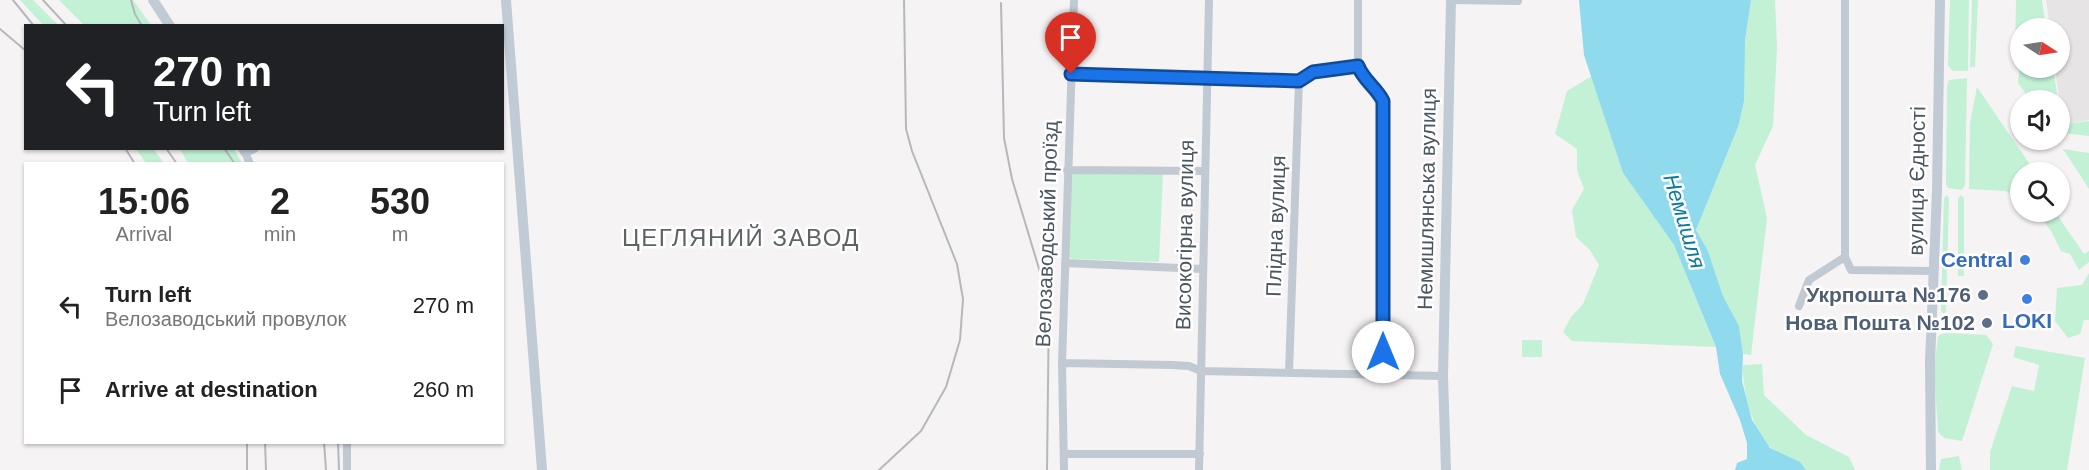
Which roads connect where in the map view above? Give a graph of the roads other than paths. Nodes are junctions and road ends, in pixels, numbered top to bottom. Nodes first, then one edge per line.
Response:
1 (153, 0) edge
2 (506, 0) edge
3 (1074, 0) edge
4 (1209, 0) edge
5 (1358, 0) edge
6 (1451, 0) edge
7 (1845, 0) edge
8 (1940, 0) edge
9 (1518, 1) edge
10 (169, 24) edge
11 (506, 45) edge
12 (1358, 66) junction
13 (1071, 74) junction
14 (1206, 78) junction
15 (1299, 81) junction
16 (1067, 170) junction
17 (1204, 171) junction
18 (1845, 256) junction
19 (1065, 263) junction
20 (1202, 268) junction
21 (1934, 271) junction
22 (1799, 306) dead end
23 (1062, 363) junction
24 (1201, 371) junction
25 (1289, 373) junction
26 (1383, 375) junction
27 (1443, 376) junction
28 (346, 444) edge
29 (1064, 454) junction
30 (1200, 454) junction
31 (347, 470) edge
32 (542, 470) edge
33 (1064, 470) edge
34 (1199, 470) edge
35 (1446, 470) edge
36 (1931, 470) edge

1 - 10 street
2 - 11 street
3 - 13 street, Велозаводський проїзд
4 - 14 street, Високогірна вулиця
5 - 12 street
6 - 9 street
6 - 27 street, Немишлянська вулиця
7 - 18 street
8 - 21 street, вулиця Єдності
11 - 32 street
12 - 15 street
12 - 26 street
13 - 14 street
13 - 16 street, Велозаводський проїзд
14 - 15 street
14 - 17 street, Високогірна вулиця
15 - 25 street, Плідна вулиця
16 - 17 street
16 - 19 street, Велозаводський проїзд
17 - 20 street, Високогірна вулиця
18 - 21 street
18 - 22 street
19 - 20 street
19 - 23 street, Велозаводський проїзд
20 - 24 street, Високогірна вулиця
21 - 36 street, вулиця Єдності
23 - 24 street
23 - 29 street, Велозаводський проїзд
24 - 25 street
24 - 30 street, Високогірна вулиця
25 - 26 street
26 - 27 street
27 - 35 street, Немишлянська вулиця
28 - 31 street
29 - 30 street
29 - 33 street, Велозаводський проїзд
30 - 34 street, Високогірна вулиця

